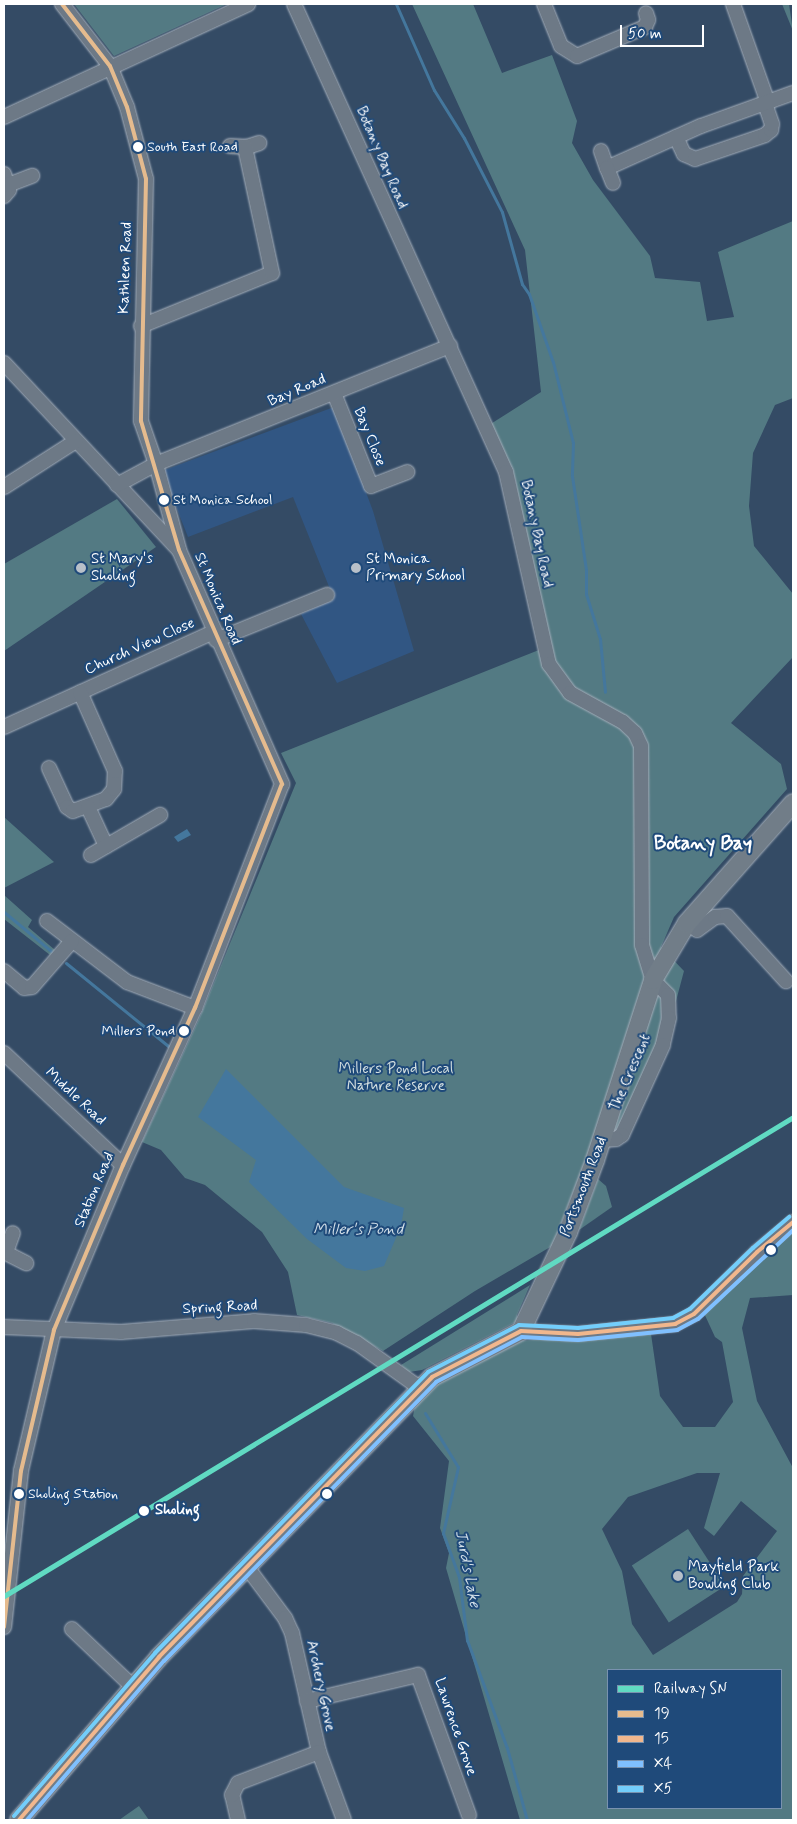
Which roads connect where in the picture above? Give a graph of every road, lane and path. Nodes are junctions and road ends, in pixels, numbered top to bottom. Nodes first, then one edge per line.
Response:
1 (62, 4) edge
2 (247, 4) edge
3 (294, 4) edge
4 (544, 4) edge
5 (733, 4) edge
6 (646, 13) dead end
7 (110, 66) junction
8 (793, 93) edge
9 (767, 104) junction
10 (4, 117) edge
11 (676, 138) junction
12 (230, 146) dead end
13 (601, 151) dead end
14 (607, 168) junction
15 (32, 176) dead end
16 (613, 183) dead end
17 (5, 185) edge
18 (140, 326) junction
19 (450, 346) junction
20 (4, 363) edge
21 (334, 393) junction
22 (76, 441) junction
23 (156, 464) junction
24 (407, 472) dead end
25 (117, 485) junction
26 (4, 487) edge
27 (179, 550) junction
28 (328, 595) dead end
29 (215, 636) junction
30 (80, 692) junction
31 (4, 727) edge
32 (49, 768) dead end
33 (282, 784) joint
34 (793, 803) edge
35 (88, 808) junction
36 (160, 815) dead end
37 (106, 846) junction
38 (91, 855) dead end
39 (48, 921) dead end
40 (687, 923) junction
41 (72, 942) junction
42 (4, 971) edge
43 (652, 980) junction
44 (786, 981) dead end
45 (195, 1008) junction
46 (4, 1053) edge
47 (602, 1140) junction
48 (123, 1165) junction
49 (793, 1222) edge
50 (13, 1233) dead end
51 (5, 1252) edge
52 (26, 1263) dead end
53 (4, 1327) edge
54 (54, 1330) junction
55 (522, 1331) junction
56 (421, 1388) junction
57 (8, 1544) edge
58 (8, 1566) edge
59 (247, 1567) junction
60 (4, 1627) edge
61 (72, 1628) dead end
62 (132, 1686) junction
63 (307, 1700) junction
64 (318, 1752) junction
65 (469, 1815) dead end
66 (19, 1820) edge
67 (238, 1820) edge
68 (344, 1820) edge

1 - 7 street, Kathleen Road
2 - 7 street
3 - 19 street, Botany Bay Road
4 - 6 street
5 - 9 street
7 - 10 street
7 - 18 street, Kathleen Road
8 - 9 street
9 - 11 street
9 - 11 street
11 - 14 street
12 - 18 street
13 - 14 street
14 - 16 street
15 - 17 street
18 - 23 street, Kathleen Road
19 - 21 street, Bay Road
19 - 43 street, Botany Bay Road
20 - 22 street, St Monica Road
21 - 23 street, Bay Road
21 - 24 street, Bay Close
22 - 25 street, St Monica Road
22 - 26 street
23 - 25 street, Bay Road
23 - 27 street, Kathleen Road
25 - 27 street, St Monica Road
27 - 29 street, St Monica Road
28 - 29 street, Church View Close
29 - 30 street, Church View Close
29 - 33 street, St Monica Road
30 - 31 street, Church View Close
30 - 35 street, Church View Close
32 - 35 street
33 - 45 street, Station Road
34 - 40 main road, Portsmouth Road
35 - 37 street
36 - 37 street
37 - 38 street
39 - 41 street
40 - 43 main road, Portsmouth Road
40 - 44 street
41 - 42 street
41 - 45 street
43 - 47 main road, Portsmouth Road
43 - 47 street, The Crescent
45 - 48 street, Station Road
46 - 48 street, Middle Road
47 - 55 main road, Portsmouth Road
48 - 54 street, Station Road
49 - 55 street
50 - 51 street
51 - 52 street
53 - 54 street, Spring Road
54 - 56 street, Spring Road
54 - 57 street, Station Road
55 - 56 main road
56 - 59 main road
57 - 58 street, Station Road
58 - 60 street, Station Road
59 - 62 main road
59 - 63 street, Archery Grove
61 - 62 street
62 - 66 main road
63 - 64 street, Archery Grove
63 - 65 street, Lawrence Grove
64 - 67 street
64 - 68 street, Archery Grove

